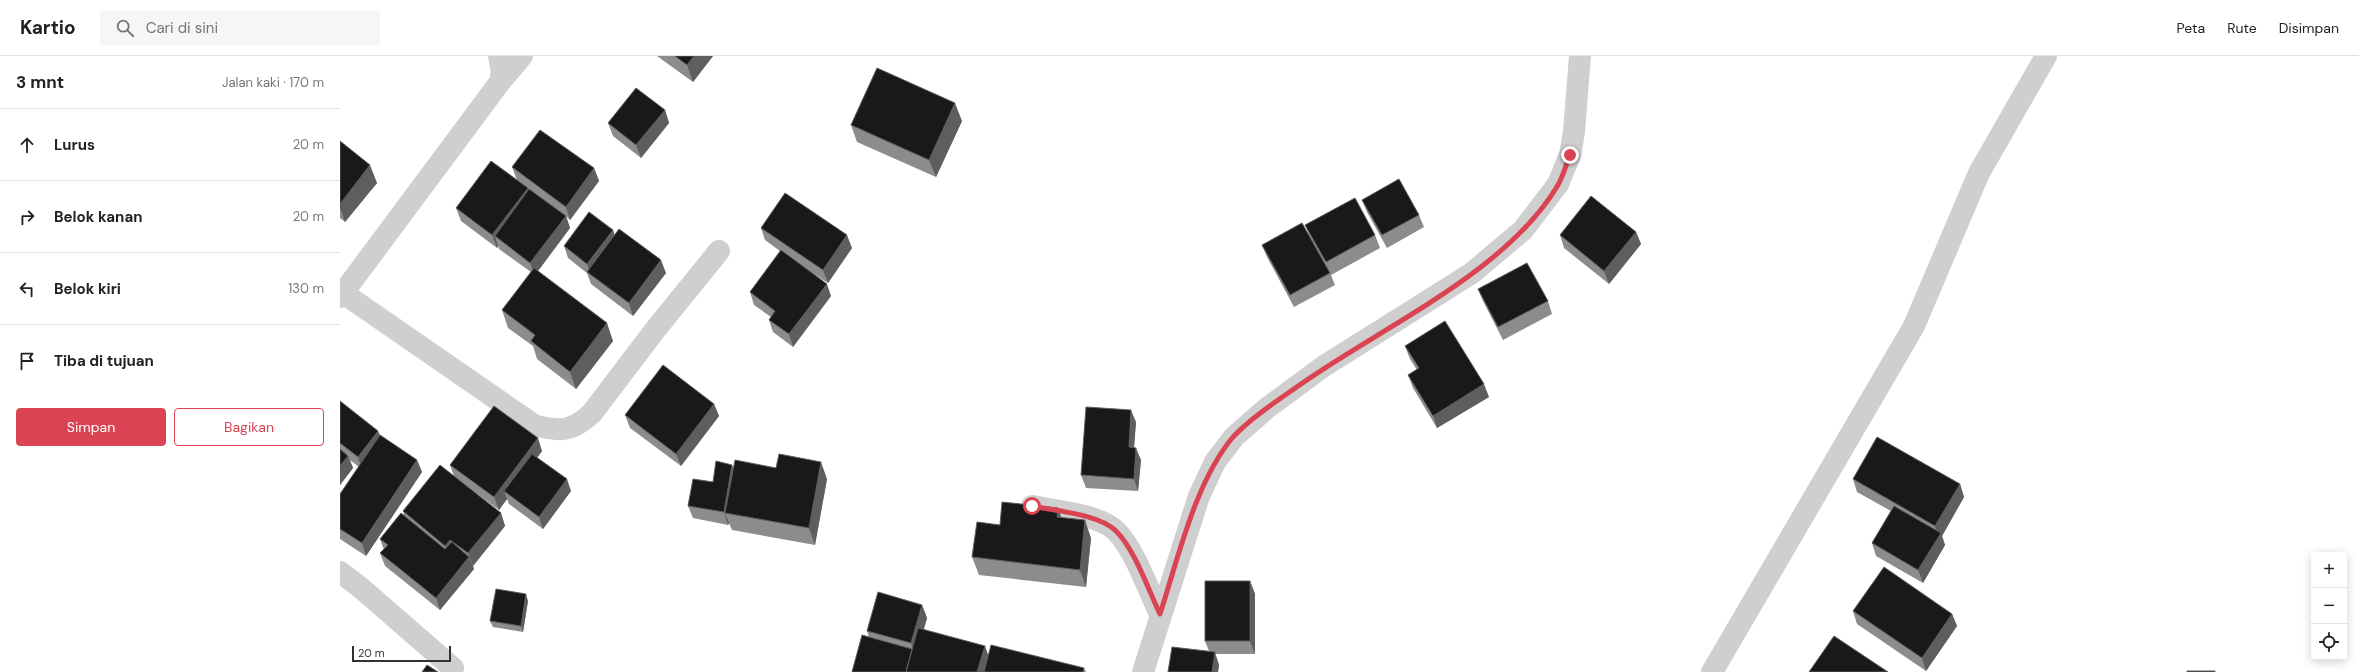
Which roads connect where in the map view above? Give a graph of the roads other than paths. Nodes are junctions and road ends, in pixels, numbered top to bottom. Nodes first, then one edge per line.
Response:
1 (499, 56) edge
2 (522, 56) edge
3 (1580, 56) edge
4 (2046, 56) edge
5 (500, 82) junction
6 (719, 251) dead end
7 (342, 295) edge
8 (1032, 506) edge
9 (340, 572) edge
10 (1160, 614) junction
11 (453, 668) dead end
12 (1143, 672) edge
13 (1712, 672) edge

1 - 5 street
2 - 5 street
3 - 10 street
4 - 13 street
5 - 7 street
6 - 7 street
8 - 10 street
9 - 11 street
10 - 12 street

